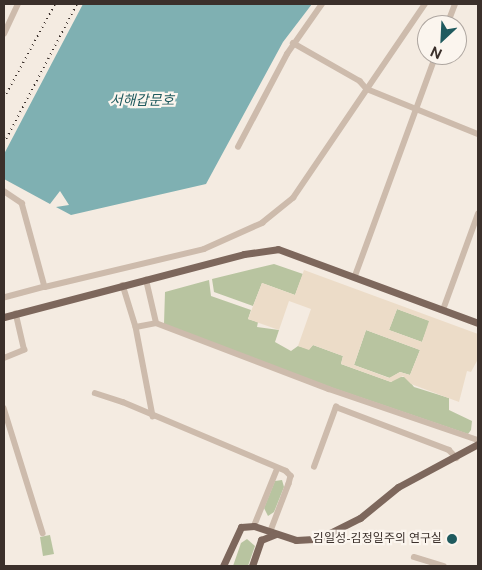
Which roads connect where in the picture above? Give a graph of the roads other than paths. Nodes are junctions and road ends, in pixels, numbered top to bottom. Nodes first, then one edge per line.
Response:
1 (18, 4) edge
2 (322, 4) edge
3 (425, 4) edge
4 (4, 34) edge
5 (293, 44) junction
6 (432, 65) edge
7 (368, 89) junction
8 (415, 111) junction
9 (478, 134) edge
10 (238, 147) dead end
11 (4, 191) edge
12 (478, 214) edge
13 (355, 276) junction
14 (146, 280) junction
15 (123, 286) junction
16 (45, 287) junction
17 (4, 298) edge
18 (443, 310) junction
19 (16, 314) junction
20 (4, 317) edge
21 (156, 323) junction
22 (478, 323) edge
23 (136, 328) junction
24 (4, 358) edge
25 (95, 393) dead end
26 (4, 408) edge
27 (153, 416) junction
28 (478, 440) edge
29 (478, 444) edge
30 (457, 458) junction
31 (314, 467) dead end
32 (276, 469) junction
33 (254, 526) junction
34 (44, 532) dead end
35 (275, 533) junction
36 (414, 557) dead end
37 (223, 566) edge
38 (252, 566) edge
39 (444, 566) edge

1 - 4 street
2 - 5 street
3 - 7 street
5 - 7 street
5 - 10 street
6 - 8 street
7 - 8 street
7 - 16 street
8 - 9 street
8 - 13 street
11 - 16 street
12 - 18 street
13 - 14 main road
13 - 18 main road
14 - 15 main road
14 - 21 street
15 - 19 main road
15 - 23 street
16 - 17 street
18 - 22 main road
19 - 20 main road
19 - 24 street
21 - 23 street
21 - 28 street
23 - 27 street
25 - 27 street
26 - 34 street
27 - 32 street
29 - 30 main road
30 - 31 street
30 - 35 main road
32 - 33 street
32 - 35 street
33 - 35 main road
33 - 37 main road
35 - 38 main road
36 - 39 street

